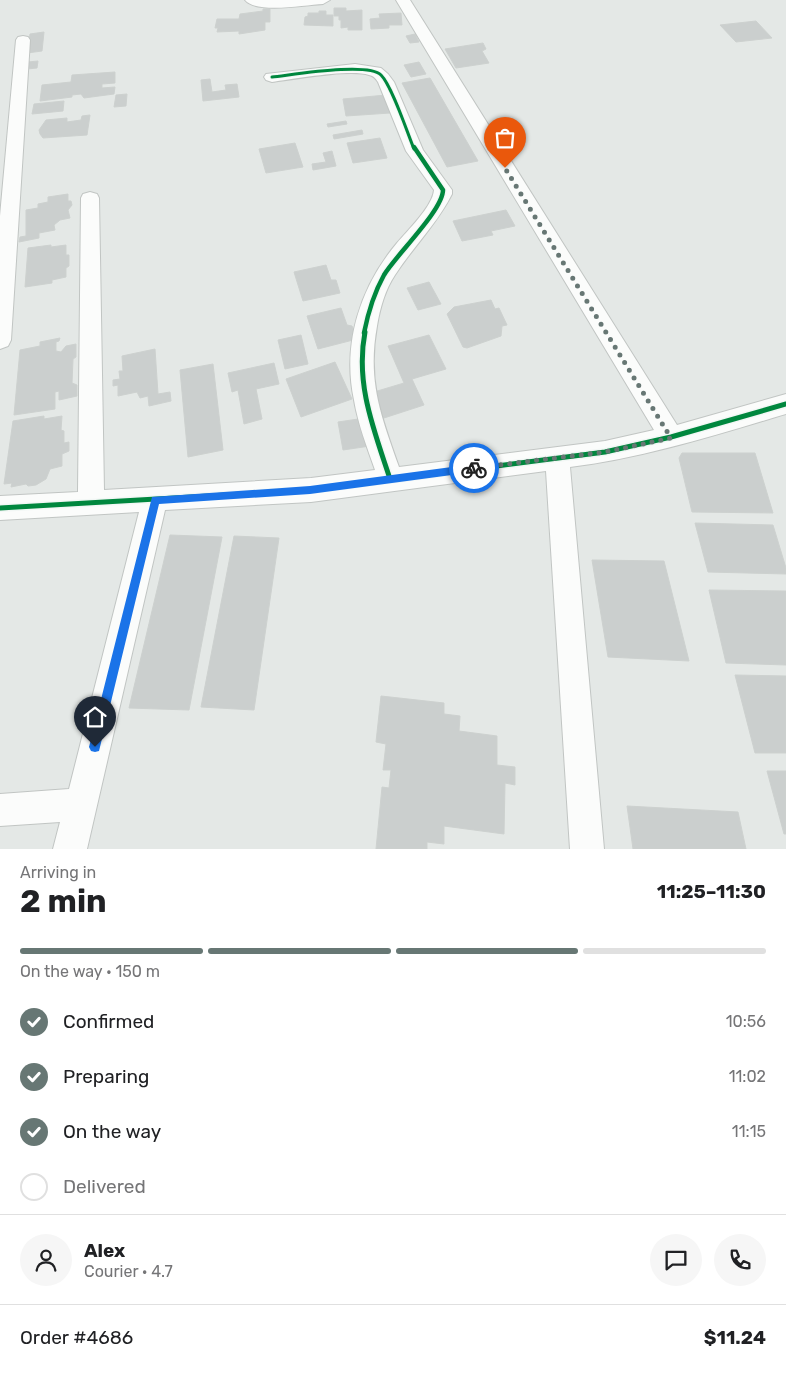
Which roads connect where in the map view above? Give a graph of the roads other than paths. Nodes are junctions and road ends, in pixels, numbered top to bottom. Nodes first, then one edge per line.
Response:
1 (252, 0) edge
2 (323, 0) edge
3 (403, 0) edge
4 (23, 40) dead end
5 (272, 77) dead end
6 (90, 198) dead end
7 (0, 340) edge
8 (786, 404) edge
9 (671, 438) junction
10 (557, 458) junction
11 (390, 479) junction
12 (155, 500) junction
13 (91, 504) junction
14 (0, 508) edge
15 (81, 804) junction
16 (0, 810) edge
17 (70, 849) edge
18 (587, 849) edge

1 - 2 street
3 - 9 street
4 - 7 street
5 - 11 street
6 - 13 street
8 - 9 street
9 - 10 street
10 - 11 street
10 - 18 street
11 - 12 street
12 - 13 street
12 - 15 street
13 - 14 street
15 - 16 street
15 - 17 street

